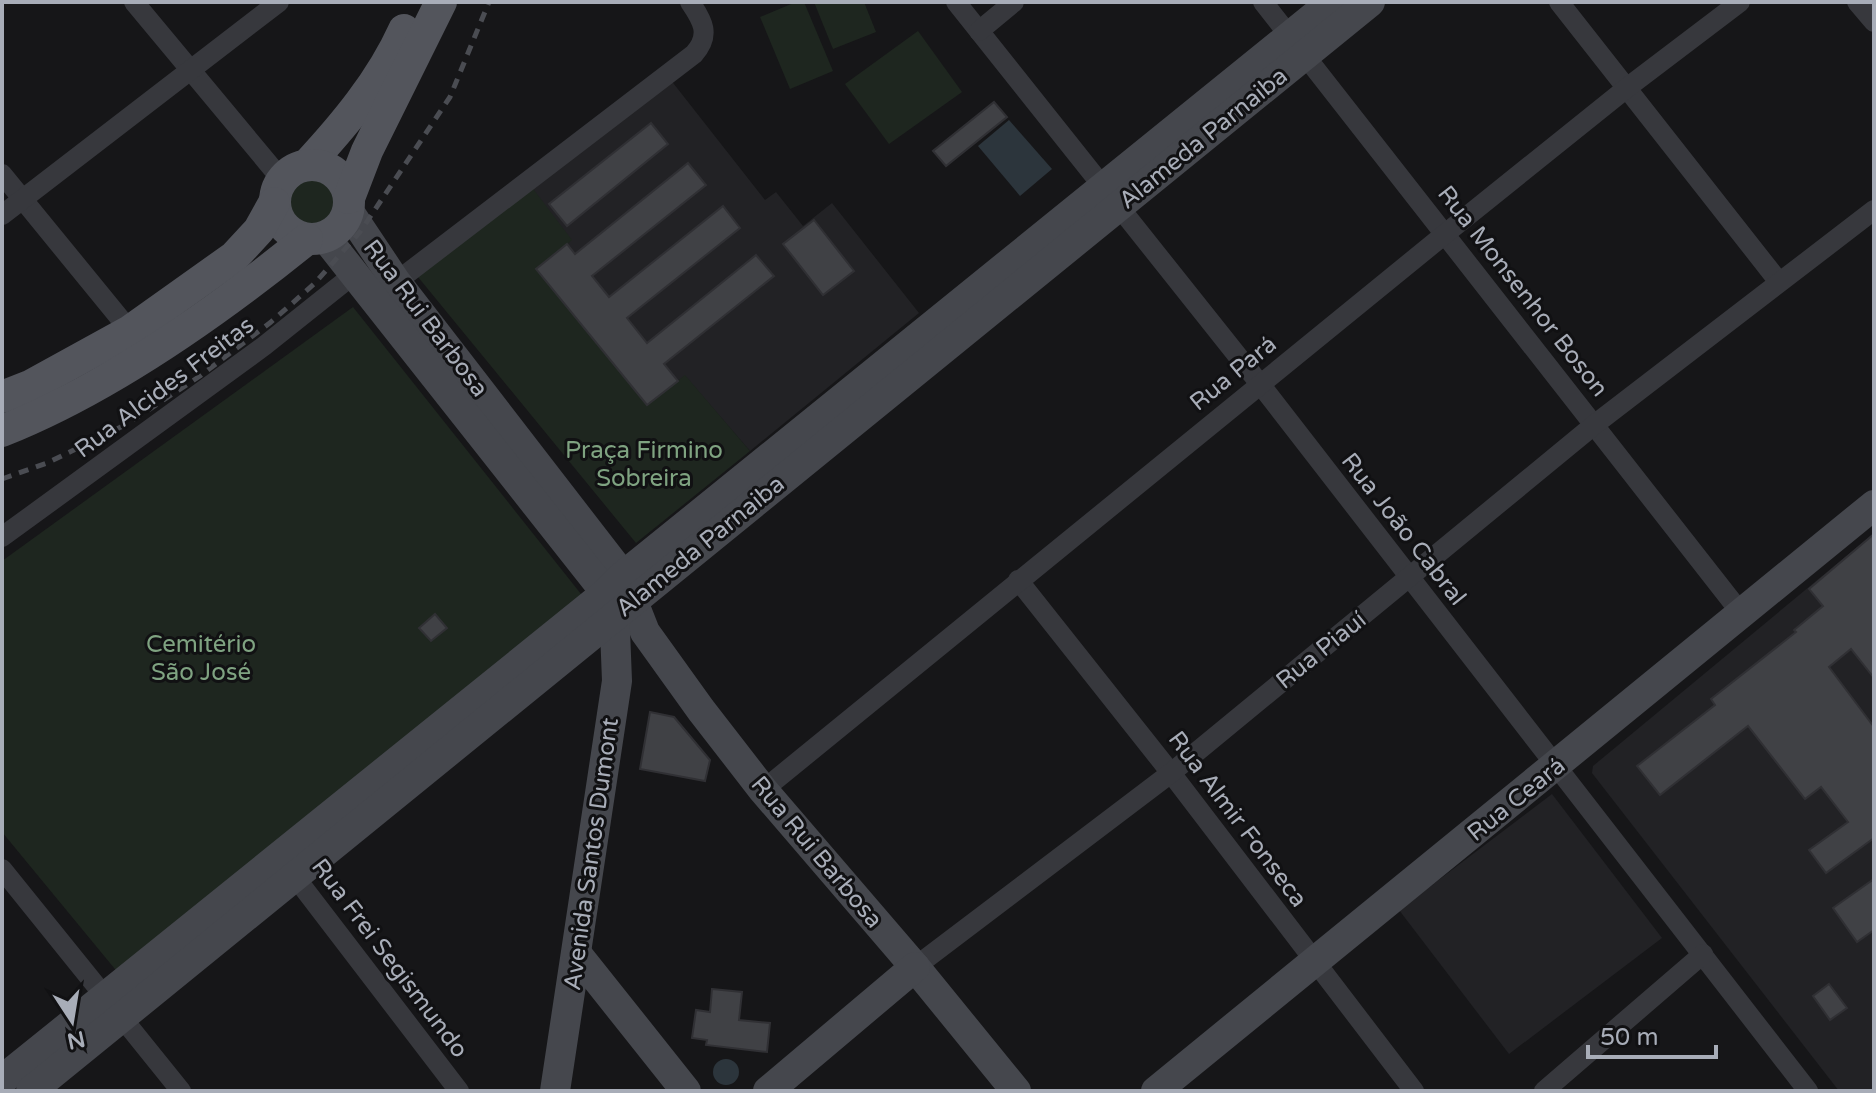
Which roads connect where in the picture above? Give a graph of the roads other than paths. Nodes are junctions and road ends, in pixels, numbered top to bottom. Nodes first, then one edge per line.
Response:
1 (134, 2) edge
2 (279, 2) edge
3 (417, 2) edge
4 (441, 2) edge
5 (690, 2) edge
6 (956, 2) edge
7 (1014, 2) edge
8 (1263, 2) edge
9 (1332, 2) edge
10 (1370, 2) edge
11 (1559, 2) edge
12 (1740, 2) edge
13 (1857, 2) edge
14 (1874, 22) edge
15 (979, 31) junction
16 (1297, 46) junction
17 (189, 71) junction
18 (1628, 87) junction
19 (2, 174) edge
20 (288, 183) junction
21 (1110, 197) junction
22 (22, 198) junction
23 (348, 204) junction
24 (1874, 210) edge
25 (2, 215) edge
26 (1445, 234) junction
27 (316, 238) junction
28 (353, 275) junction
29 (396, 282) junction
30 (1779, 282) junction
31 (140, 342) junction
32 (1260, 384) junction
33 (468, 396) junction
34 (2, 397) edge
35 (1594, 425) junction
36 (2, 431) edge
37 (1874, 505) edge
38 (2, 537) edge
39 (1408, 578) junction
40 (1018, 580) junction
41 (619, 597) junction
42 (1741, 613) junction
43 (668, 666) junction
44 (617, 681) junction
45 (1555, 768) junction
46 (1171, 773) junction
47 (763, 790) junction
48 (288, 867) junction
49 (2, 869) edge
50 (577, 954) junction
51 (1703, 954) junction
52 (1315, 964) junction
53 (915, 967) junction
54 (114, 1006) junction
55 (2, 1080) edge
56 (31, 1091) edge
57 (181, 1091) edge
58 (459, 1091) edge
59 (555, 1091) edge
60 (686, 1091) edge
61 (768, 1091) edge
62 (1016, 1091) edge
63 (1156, 1091) edge
64 (1414, 1091) edge
65 (1544, 1091) edge
66 (1808, 1091) edge

1 - 17 street
2 - 17 street
3 - 20 main road
4 - 23 main road
5 - 29 street
6 - 15 street, Rua João Cabral
7 - 15 street
8 - 16 street, Rua Monsenhor Boson
9 - 16 main road, Alameda Parnaiba
10 - 16 main road, Alameda Parnaiba
11 - 18 street
12 - 18 street, Rua Pará
13 - 14 street
15 - 21 street, Rua João Cabral
16 - 21 main road, Alameda Parnaiba
16 - 26 street, Rua Monsenhor Boson
17 - 20 street
17 - 22 street
18 - 26 street, Rua Pará
18 - 30 street
19 - 22 street
20 - 23 main road
20 - 27 main road
20 - 31 main road
21 - 32 street, Rua João Cabral
21 - 41 main road, Alameda Parnaiba
22 - 25 street
22 - 31 street
23 - 27 main road
23 - 29 main road, Rua Rui Barbosa
24 - 30 street, Rua Piauí
26 - 32 street, Rua Pará
26 - 35 street, Rua Monsenhor Boson
27 - 28 main road, Rua Rui Barbosa
27 - 31 main road
28 - 33 main road, Rua Rui Barbosa
28 - 38 street, Rua Alcides Freitas
29 - 33 main road, Rua Rui Barbosa
30 - 35 street, Rua Piauí
31 - 34 main road
31 - 36 main road
32 - 39 street, Rua João Cabral
32 - 40 street, Rua Pará
33 - 41 main road, Rua Rui Barbosa
35 - 39 street, Rua Piauí
35 - 42 street, Rua Monsenhor Boson
37 - 42 main road, Rua Ceará
39 - 45 street, Rua João Cabral
39 - 46 street, Rua Piauí
40 - 46 street, Rua Almir Fonseca
40 - 47 street, Rua Pará
41 - 43 main road, Rua Rui Barbosa
41 - 44 main road, Avenida Santos Dumont
41 - 48 main road, Alameda Parnaiba
42 - 45 main road, Rua Ceará
43 - 44 main road
43 - 47 main road, Rua Rui Barbosa
44 - 50 main road, Avenida Santos Dumont
45 - 51 street, Rua João Cabral
45 - 52 main road, Rua Ceará
46 - 52 street, Rua Almir Fonseca
46 - 53 street, Rua Piauí
47 - 53 main road, Rua Rui Barbosa
48 - 54 main road, Alameda Parnaiba
48 - 58 street, Rua Frei Segismundo
49 - 54 street
50 - 59 main road, Avenida Santos Dumont
50 - 60 main road
51 - 65 street
51 - 66 street, Rua João Cabral
52 - 63 main road, Rua Ceará
52 - 64 street, Rua Almir Fonseca
53 - 61 main road, Rua Piauí
53 - 62 main road, Rua Rui Barbosa
54 - 55 main road, Alameda Parnaiba
54 - 56 main road, Alameda Parnaiba
54 - 57 street

